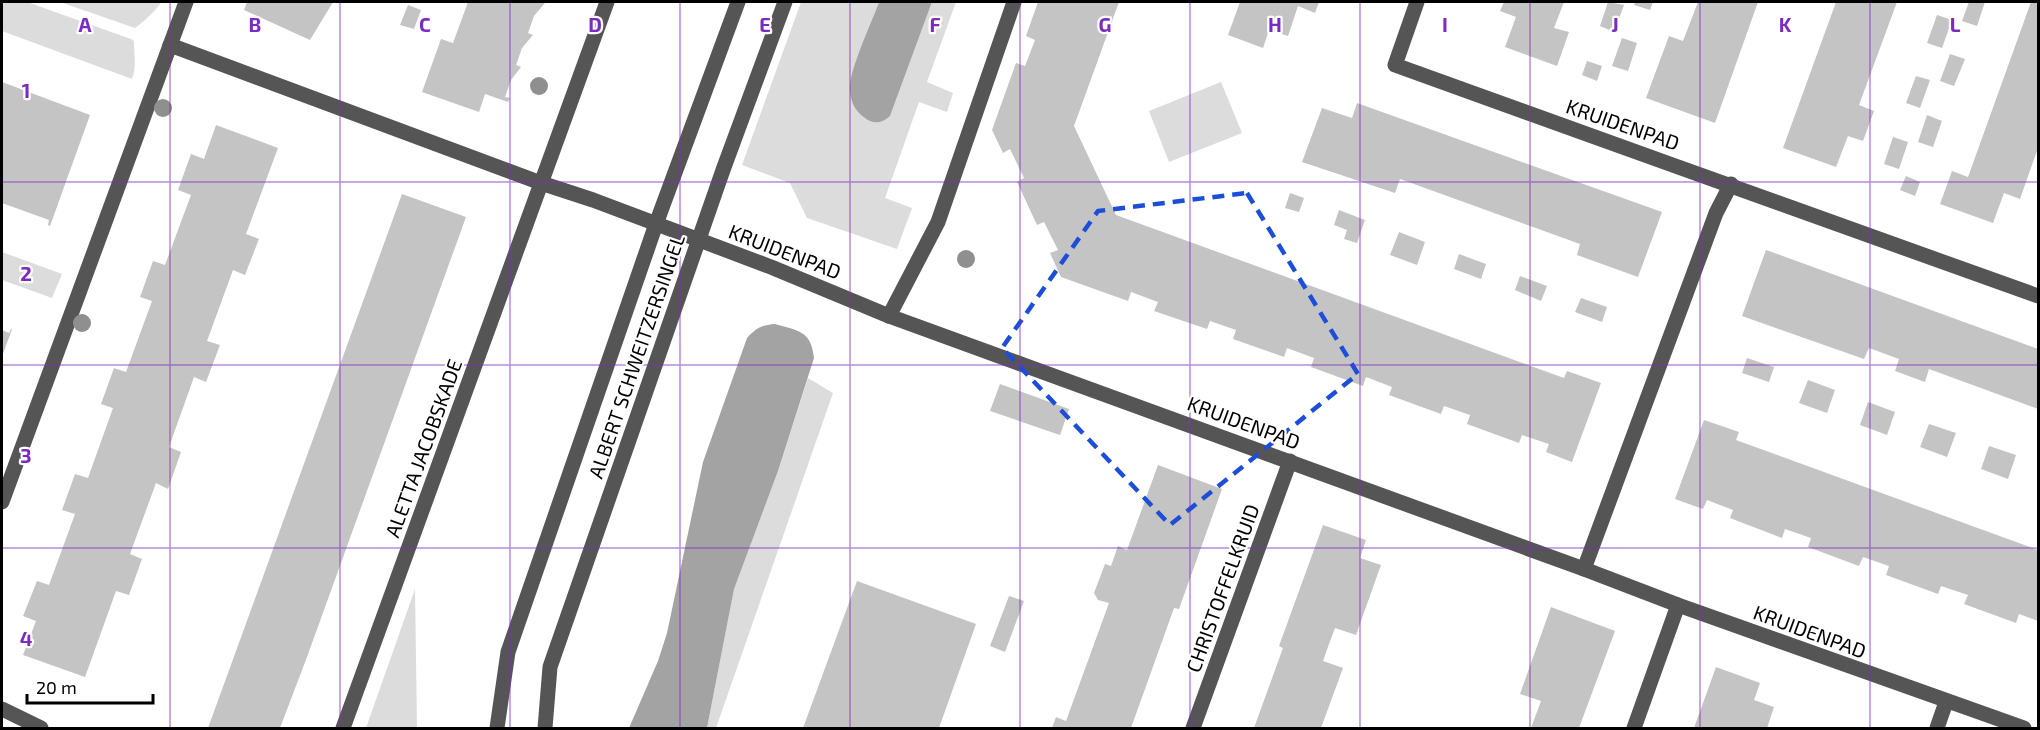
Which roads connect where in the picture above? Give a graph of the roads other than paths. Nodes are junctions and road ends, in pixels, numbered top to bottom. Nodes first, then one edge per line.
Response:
1 (186, 2) edge
2 (607, 2) edge
3 (738, 2) edge
4 (785, 2) edge
5 (1014, 2) edge
6 (1417, 2) edge
7 (170, 45) junction
8 (542, 183) junction
9 (1731, 184) junction
10 (656, 224) junction
11 (698, 240) junction
12 (2038, 296) edge
13 (889, 316) junction
14 (1290, 461) junction
15 (2, 502) edge
16 (1584, 569) junction
17 (1678, 605) junction
18 (1946, 702) junction
19 (2, 710) edge
20 (41, 729) edge
21 (343, 729) edge
22 (497, 729) edge
23 (545, 729) edge
24 (1193, 729) edge
25 (1634, 729) edge
26 (1937, 729) edge
27 (2024, 729) edge

1 - 7 street
2 - 8 street, ALETTA JACOBSKADE
3 - 10 street, ALBERT SCHWEITZERSINGEL
4 - 11 street, ALBERT SCHWEITZERSINGEL
5 - 13 street
6 - 9 street, KRUIDENPAD
7 - 8 street
7 - 15 street
8 - 10 street
8 - 21 street, ALETTA JACOBSKADE
9 - 12 street, KRUIDENPAD
9 - 16 street
10 - 11 street
10 - 22 street, ALBERT SCHWEITZERSINGEL
11 - 13 street, KRUIDENPAD
11 - 23 street, ALBERT SCHWEITZERSINGEL
13 - 14 street, KRUIDENPAD
14 - 16 street, KRUIDENPAD
14 - 24 street, CHRISTOFFELKRUID
16 - 17 street, KRUIDENPAD
17 - 18 street, KRUIDENPAD
17 - 25 street
18 - 26 street
18 - 27 street, KRUIDENPAD
19 - 20 street

